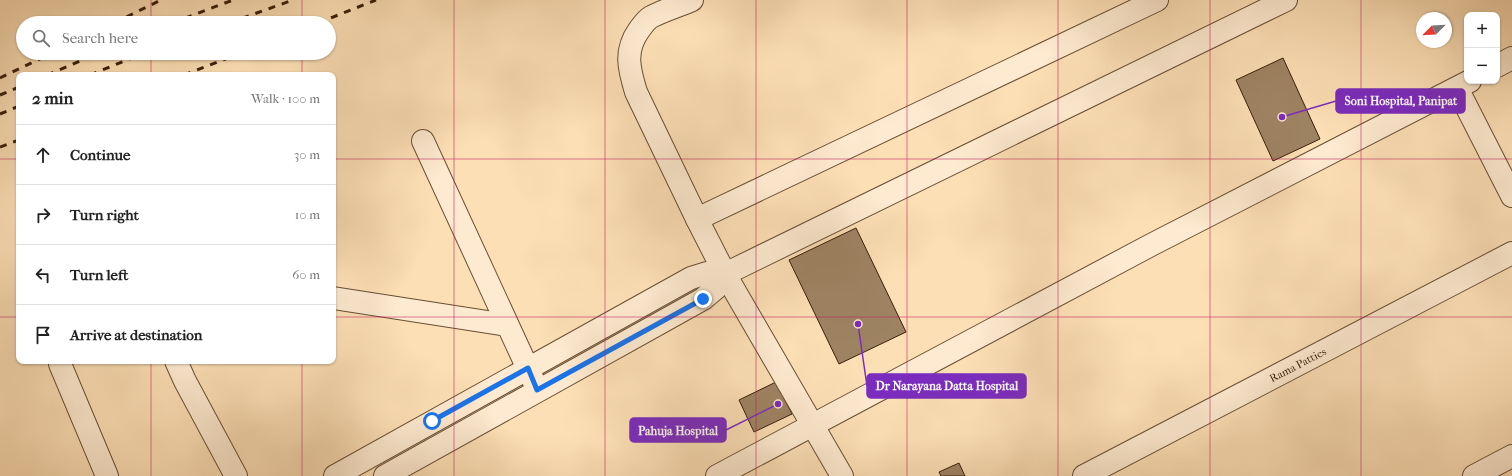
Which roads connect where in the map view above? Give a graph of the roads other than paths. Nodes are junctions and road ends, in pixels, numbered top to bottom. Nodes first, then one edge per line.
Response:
1 (692, 0) edge
2 (1157, 0) edge
3 (1286, 0) edge
4 (1512, 58) edge
5 (1500, 64) edge
6 (1463, 85) edge
7 (423, 141) dead end
8 (1512, 196) edge
9 (697, 219) junction
10 (1512, 253) edge
11 (726, 274) junction
12 (336, 298) edge
13 (507, 325) junction
14 (60, 364) edge
15 (177, 364) edge
16 (528, 368) junction
17 (537, 390) junction
18 (812, 425) junction
19 (1512, 456) edge
20 (107, 476) edge
21 (236, 476) edge
22 (335, 476) edge
23 (386, 476) edge
24 (717, 476) edge
25 (842, 476) edge
26 (1084, 476) edge
27 (1474, 476) edge

1 - 9 street
2 - 9 street
3 - 11 street
4 - 5 street
6 - 8 street
6 - 18 street
7 - 13 street
9 - 11 street
10 - 26 street, Rama Patties
11 - 16 street
11 - 17 street
11 - 18 street
12 - 13 street
13 - 16 street
14 - 20 street
15 - 21 street
16 - 17 street
16 - 22 street
17 - 23 street
18 - 24 street
18 - 25 street
19 - 27 street

